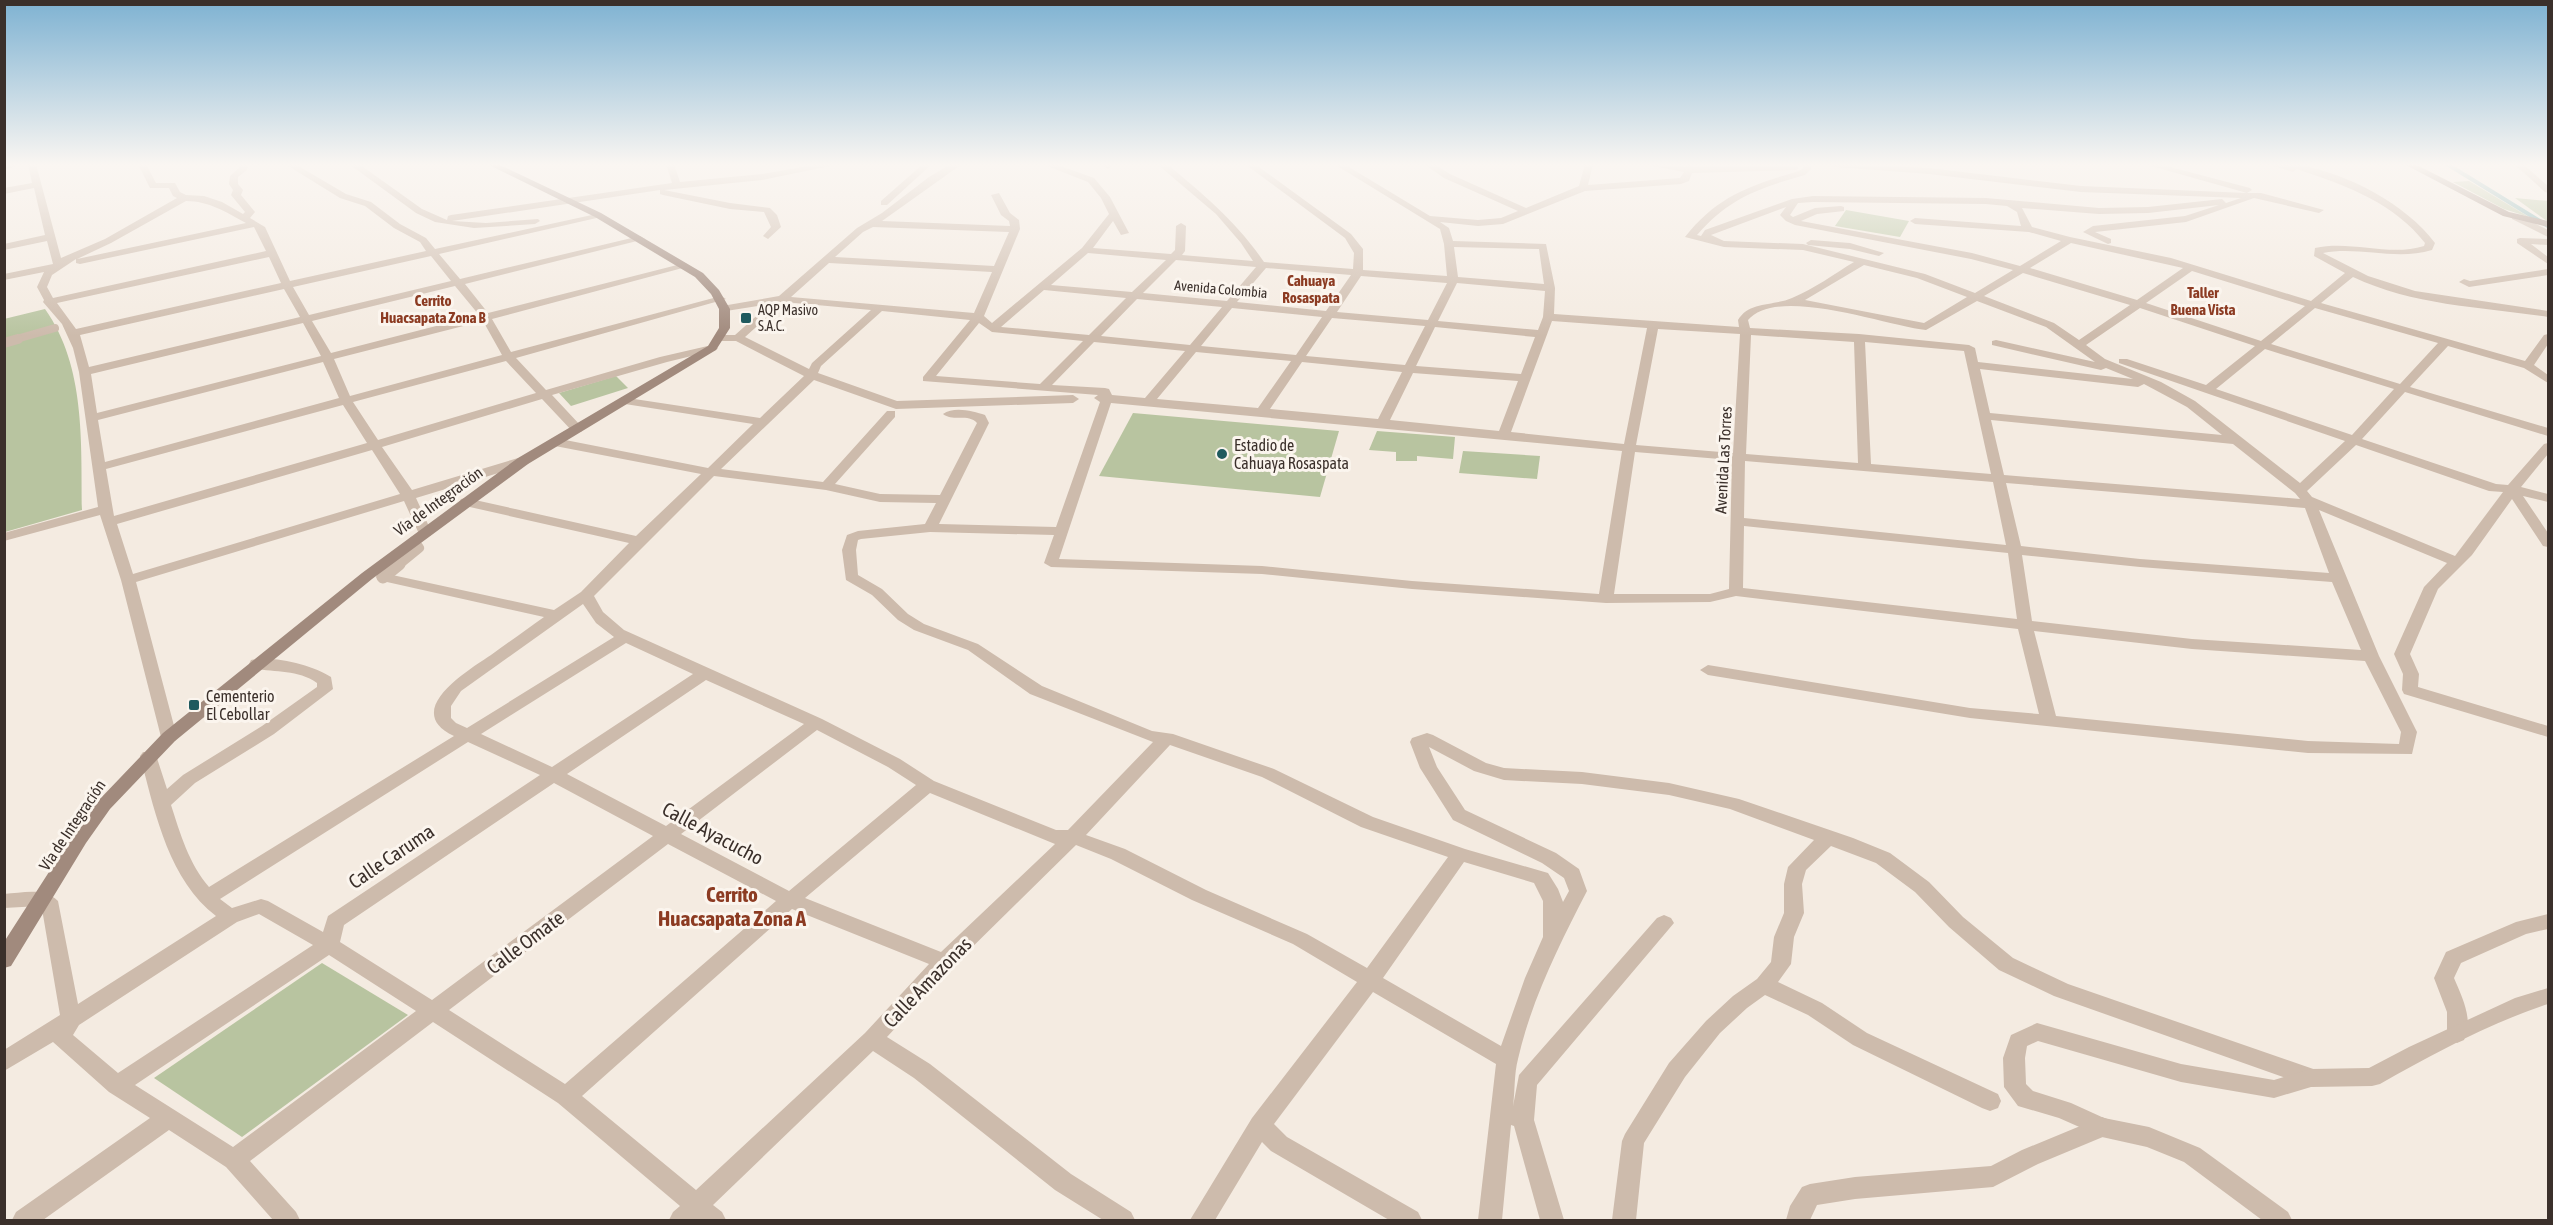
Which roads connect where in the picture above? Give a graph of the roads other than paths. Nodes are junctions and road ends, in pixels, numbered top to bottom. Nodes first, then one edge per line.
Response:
1 (46, 221) edge
2 (143, 221) edge
3 (251, 221) edge
4 (391, 221) edge
5 (446, 221) edge
6 (532, 221) edge
7 (570, 221) edge
8 (609, 221) edge
9 (774, 221) edge
10 (858, 221) edge
11 (877, 221) edge
12 (1014, 221) edge
13 (1108, 221) edge
14 (1118, 221) edge
15 (1227, 221) edge
16 (1328, 221) edge
17 (1432, 221) edge
18 (1459, 221) edge
19 (1501, 221) edge
20 (1705, 221) edge
21 (1738, 221) edge
22 (1793, 221) edge
23 (1917, 221) edge
24 (2023, 221) edge
25 (2168, 221) edge
26 (2410, 221) edge
27 (2522, 221) edge
28 (2531, 221) edge
29 (256, 224) junction
30 (873, 224) junction
31 (2548, 224) edge
32 (1181, 226) dead end
33 (1015, 229) junction
34 (2029, 229) junction
35 (860, 230) junction
36 (1124, 233) dead end
37 (2548, 234) edge
38 (50, 237) junction
39 (768, 237) dead end
40 (640, 239) junction
41 (2069, 240) junction
42 (1713, 242) junction
43 (2548, 242) edge
44 (1449, 244) junction
45 (1782, 245) junction
46 (4, 247) edge
47 (1810, 249) junction
48 (1086, 250) junction
49 (432, 252) junction
50 (273, 253) junction
51 (2144, 254) junction
52 (1174, 256) junction
53 (826, 260) junction
54 (2548, 261) edge
55 (1860, 262) junction
56 (58, 265) junction
57 (685, 266) junction
58 (1262, 266) junction
59 (2191, 267) junction
60 (997, 269) junction
61 (2020, 270) junction
62 (2353, 272) junction
63 (2548, 273) edge
64 (1357, 274) junction
65 (4, 277) edge
66 (1453, 281) junction
67 (457, 282) junction
68 (2464, 282) dead end
69 (287, 285) junction
70 (1041, 287) junction
71 (1550, 288) junction
72 (1133, 296) junction
73 (1974, 297) junction
74 (781, 298) junction
75 (1795, 301) junction
76 (48, 302) junction
77 (723, 303) junction
78 (2137, 303) junction
79 (1229, 304) junction
80 (2311, 304) junction
81 (880, 308) junction
82 (1328, 315) junction
83 (2547, 315) edge
84 (486, 317) junction
85 (978, 317) junction
86 (1548, 317) junction
87 (305, 318) junction
88 (1432, 323) junction
89 (1653, 326) junction
90 (55, 328) dead end
91 (992, 329) junction
92 (1746, 330) junction
93 (74, 333) junction
94 (1541, 334) junction
95 (1092, 337) junction
96 (1859, 337) junction
97 (2548, 337) edge
98 (738, 338) junction
99 (2446, 342) junction
100 (4, 343) edge
101 (717, 343) junction
102 (1996, 343) dead end
103 (2078, 345) junction
104 (2263, 345) junction
105 (1192, 348) junction
106 (508, 356) junction
107 (327, 357) junction
108 (1299, 359) junction
109 (1974, 365) junction
110 (2528, 366) junction
111 (1407, 369) junction
112 (85, 372) junction
113 (2123, 372) junction
114 (812, 375) junction
115 (1523, 378) junction
116 (2548, 380) edge
117 (2157, 385) junction
118 (2403, 386) junction
119 (1042, 388) junction
120 (2207, 390) junction
121 (544, 394) junction
122 (871, 396) junction
123 (1107, 398) junction
124 (625, 400) junction
125 (346, 401) junction
126 (1149, 401) junction
127 (1262, 412) junction
128 (891, 414) junction
129 (1984, 416) junction
130 (91, 418) junction
131 (761, 422) junction
132 (1382, 423) junction
133 (577, 429) junction
134 (2548, 432) edge
135 (1504, 435) junction
136 (2236, 440) junction
137 (2354, 440) junction
138 (555, 442) junction
139 (375, 445) junction
140 (2548, 447) edge
141 (1629, 448) junction
142 (1739, 456) junction
143 (523, 461) junction
144 (99, 467) junction
145 (1865, 468) junction
146 (710, 472) junction
147 (1997, 479) junction
148 (826, 486) junction
149 (2512, 489) junction
150 (408, 495) junction
151 (2306, 498) junction
152 (2548, 498) edge
153 (945, 499) junction
154 (466, 502) junction
155 (107, 516) junction
156 (1737, 521) junction
157 (930, 528) junction
158 (1060, 531) junction
159 (4, 537) edge
160 (420, 537) junction
161 (639, 541) junction
162 (2548, 543) edge
163 (2014, 548) junction
164 (2457, 562) junction
165 (384, 577) joint
166 (2338, 578) junction
167 (128, 580) junction
168 (1736, 592) junction
169 (586, 595) junction
170 (1606, 599) junction
171 (558, 616) junction
172 (2025, 626) junction
173 (625, 637) junction
174 (2371, 656) junction
175 (257, 664) junction
176 (1708, 670) dead end
177 (704, 674) junction
178 (2049, 721) junction
179 (816, 723) junction
180 (2548, 732) edge
181 (465, 735) junction
182 (169, 737) junction
183 (1167, 738) junction
184 (149, 756) junction
185 (554, 775) junction
186 (927, 785) junction
187 (162, 803) junction
188 (668, 834) junction
189 (1072, 837) junction
190 (1828, 838) junction
191 (1460, 854) junction
192 (206, 898) junction
193 (44, 899) junction
194 (790, 900) junction
195 (4, 901) edge
196 (230, 918) junction
197 (2548, 922) edge
198 (1664, 923) dead end
199 (1553, 937) junction
200 (329, 945) junction
201 (4, 960) edge
202 (944, 962) junction
203 (1371, 979) junction
204 (1764, 985) junction
205 (2548, 996) edge
206 (433, 1011) junction
207 (71, 1020) junction
208 (2457, 1034) junction
209 (872, 1039) junction
210 (1507, 1060) junction
211 (4, 1062) edge
212 (2311, 1078) junction
213 (117, 1085) junction
214 (566, 1096) junction
215 (1990, 1101) dead end
216 (1501, 1111) junction
217 (168, 1118) junction
218 (1522, 1120) junction
219 (1260, 1125) junction
220 (2102, 1127) junction
221 (234, 1160) junction
222 (695, 1206) junction
223 (286, 1220) edge
224 (24, 1221) edge
225 (681, 1221) edge
226 (714, 1221) edge
227 (1123, 1221) edge
228 (1202, 1221) edge
229 (1410, 1221) edge
230 (1490, 1221) edge
231 (1552, 1221) edge
232 (1624, 1221) edge
233 (1798, 1221) edge
234 (2280, 1221) edge

1 - 38 street
2 - 56 street
3 - 29 street
4 - 49 street
5 - 6 street
7 - 49 street
8 - 40 main road
9 - 39 street
10 - 35 street
11 - 30 street
12 - 33 street
13 - 48 street
14 - 36 street
15 - 58 street
16 - 64 street
17 - 44 street
18 - 19 street
20 - 42 street
21 - 42 street
22 - 61 street
23 - 34 street
24 - 34 street
25 - 51 street
26 - 62 street
27 - 37 street
28 - 31 main road
29 - 50 street
29 - 56 street
30 - 33 street
30 - 35 street
32 - 52 street
33 - 60 street
34 - 41 street
35 - 53 street
38 - 46 street
38 - 56 street
40 - 57 main road
40 - 67 street
41 - 51 street
41 - 61 street
42 - 45 street
43 - 54 street
44 - 66 street
44 - 71 street
45 - 47 street
45 - 47 street
47 - 55 street
48 - 52 street
48 - 70 street
49 - 67 street
49 - 69 street
50 - 69 street
50 - 76 street
51 - 59 street
52 - 58 street
52 - 72 street
53 - 60 street
53 - 74 street
55 - 73 street
55 - 75 street
56 - 65 street
56 - 76 street
57 - 77 main road
57 - 84 street
58 - 64 street
58 - 79 street
59 - 78 street
59 - 80 street
60 - 85 street
61 - 73 street
61 - 78 street
62 - 80 street
62 - 83 street
63 - 68 street
64 - 66 street
64 - 82 street
66 - 71 street
66 - 88 street
67 - 84 street
67 - 87 street
69 - 87 street
69 - 93 street
70 - 72 street, Avenida Colombia
70 - 91 street
71 - 86 street
72 - 79 street, Avenida Colombia
72 - 95 street
73 - 75 street
73 - 103 street
74 - 77 street
74 - 81 street
74 - 98 street
75 - 92 street
76 - 93 street
77 - 101 main road
77 - 106 street
78 - 103 street
78 - 104 street
79 - 82 street, Avenida Colombia
79 - 105 street
80 - 99 street
80 - 104 street
81 - 85 street
81 - 114 street
82 - 88 street, Avenida Colombia
82 - 108 street
84 - 106 street
84 - 107 street
85 - 91 street
85 - 119 street
86 - 89 street
86 - 94 street
87 - 107 street
87 - 112 street
88 - 94 street, Avenida Colombia
88 - 111 street
89 - 92 street
89 - 141 street
90 - 100 street
91 - 95 street
92 - 96 street
92 - 142 street, Avenida Las Torres
93 - 112 street
94 - 115 street
95 - 105 street
95 - 119 street
96 - 109 street
96 - 145 street
97 - 110 street
98 - 101 street
98 - 114 street
99 - 110 street
99 - 118 street
101 - 121 street
101 - 124 main road, Vía de Integración
102 - 113 street
103 - 113 street
103 - 120 street
104 - 118 street
104 - 120 street
105 - 108 street
105 - 126 street
106 - 121 street
106 - 125 street
107 - 125 street
107 - 130 street
108 - 111 street
108 - 127 street
109 - 117 street
109 - 129 street
110 - 116 street
111 - 115 street
111 - 132 street
112 - 130 street
113 - 117 street
114 - 122 street
114 - 131 street
115 - 135 street
117 - 136 street
118 - 134 street
118 - 137 street
119 - 123 street
120 - 137 street
121 - 133 street
121 - 139 street
122 - 123 street
122 - 128 street
123 - 126 street
123 - 158 street
124 - 131 street
124 - 133 main road, Vía de Integración
125 - 139 street
125 - 144 street
126 - 127 street
127 - 132 street
128 - 148 street
128 - 153 street
129 - 136 street
129 - 147 street
130 - 144 street
131 - 146 street
132 - 135 street
133 - 138 main road, Vía de Integración
135 - 141 street
136 - 151 street
137 - 149 street
137 - 151 street
138 - 143 main road, Vía de Integración
138 - 146 street
139 - 150 street
139 - 155 street
140 - 149 street
141 - 142 street
141 - 170 street
142 - 145 street
142 - 156 street, Avenida Las Torres
143 - 150 street
143 - 154 main road, Vía de Integración
144 - 155 street
145 - 147 street
146 - 148 street
146 - 161 street
147 - 151 street
147 - 163 street
148 - 153 street
149 - 152 street
149 - 162 street
149 - 164 street
150 - 160 street
150 - 167 street
151 - 164 street
151 - 166 street
153 - 157 street
154 - 160 main road, Vía de Integración
154 - 161 street
155 - 159 street
155 - 167 street
156 - 163 street
156 - 168 street, Avenida Las Torres
157 - 158 street
157 - 183 street
158 - 170 street
160 - 165 street
160 - 175 main road, Vía de Integración
161 - 169 street
163 - 166 street
163 - 172 street
164 - 180 street
165 - 171 street
166 - 174 street
167 - 182 street
168 - 170 street
168 - 172 street
169 - 171 street
169 - 173 street
171 - 181 street, Calle Ayacucho
172 - 174 street
172 - 178 street
173 - 177 street
173 - 181 street
174 - 178 street
175 - 182 main road, Vía de Integración
175 - 187 street
176 - 178 street
177 - 179 street
177 - 185 street, Calle Caruma
179 - 186 street
179 - 188 street, Calle Omate
181 - 185 street, Calle Ayacucho
181 - 192 street
182 - 184 main road, Vía de Integración
183 - 189 street, Calle Amazonas
183 - 191 street
184 - 187 street
184 - 193 main road, Vía de Integración
185 - 188 street, Calle Ayacucho
185 - 200 street, Calle Caruma
186 - 189 street
186 - 194 street
187 - 192 street
188 - 194 street, Calle Ayacucho
188 - 206 street, Calle Omate
189 - 202 street, Calle Amazonas
189 - 203 street
190 - 199 street
190 - 204 street
190 - 212 street
191 - 199 street
191 - 203 street
192 - 196 street
193 - 195 street
193 - 201 main road, Vía de Integración
193 - 207 street
194 - 202 street, Calle Ayacucho
194 - 214 street
196 - 200 street
196 - 207 street
197 - 208 street
198 - 218 street
199 - 210 street
200 - 206 street
200 - 213 street
202 - 209 street, Calle Amazonas
203 - 210 street
203 - 219 street
204 - 215 street
204 - 232 street
205 - 208 street
206 - 214 street
206 - 221 street, Calle Omate
207 - 211 street
207 - 213 street
208 - 212 street
209 - 222 street, Calle Amazonas
209 - 227 street
210 - 216 street
212 - 220 street
213 - 217 street
214 - 222 street
216 - 218 street
216 - 230 street
217 - 221 street
217 - 224 street
218 - 231 street
219 - 228 street
219 - 229 street
220 - 233 street
220 - 234 street
221 - 223 street
222 - 225 street, Calle Amazonas
222 - 226 street

